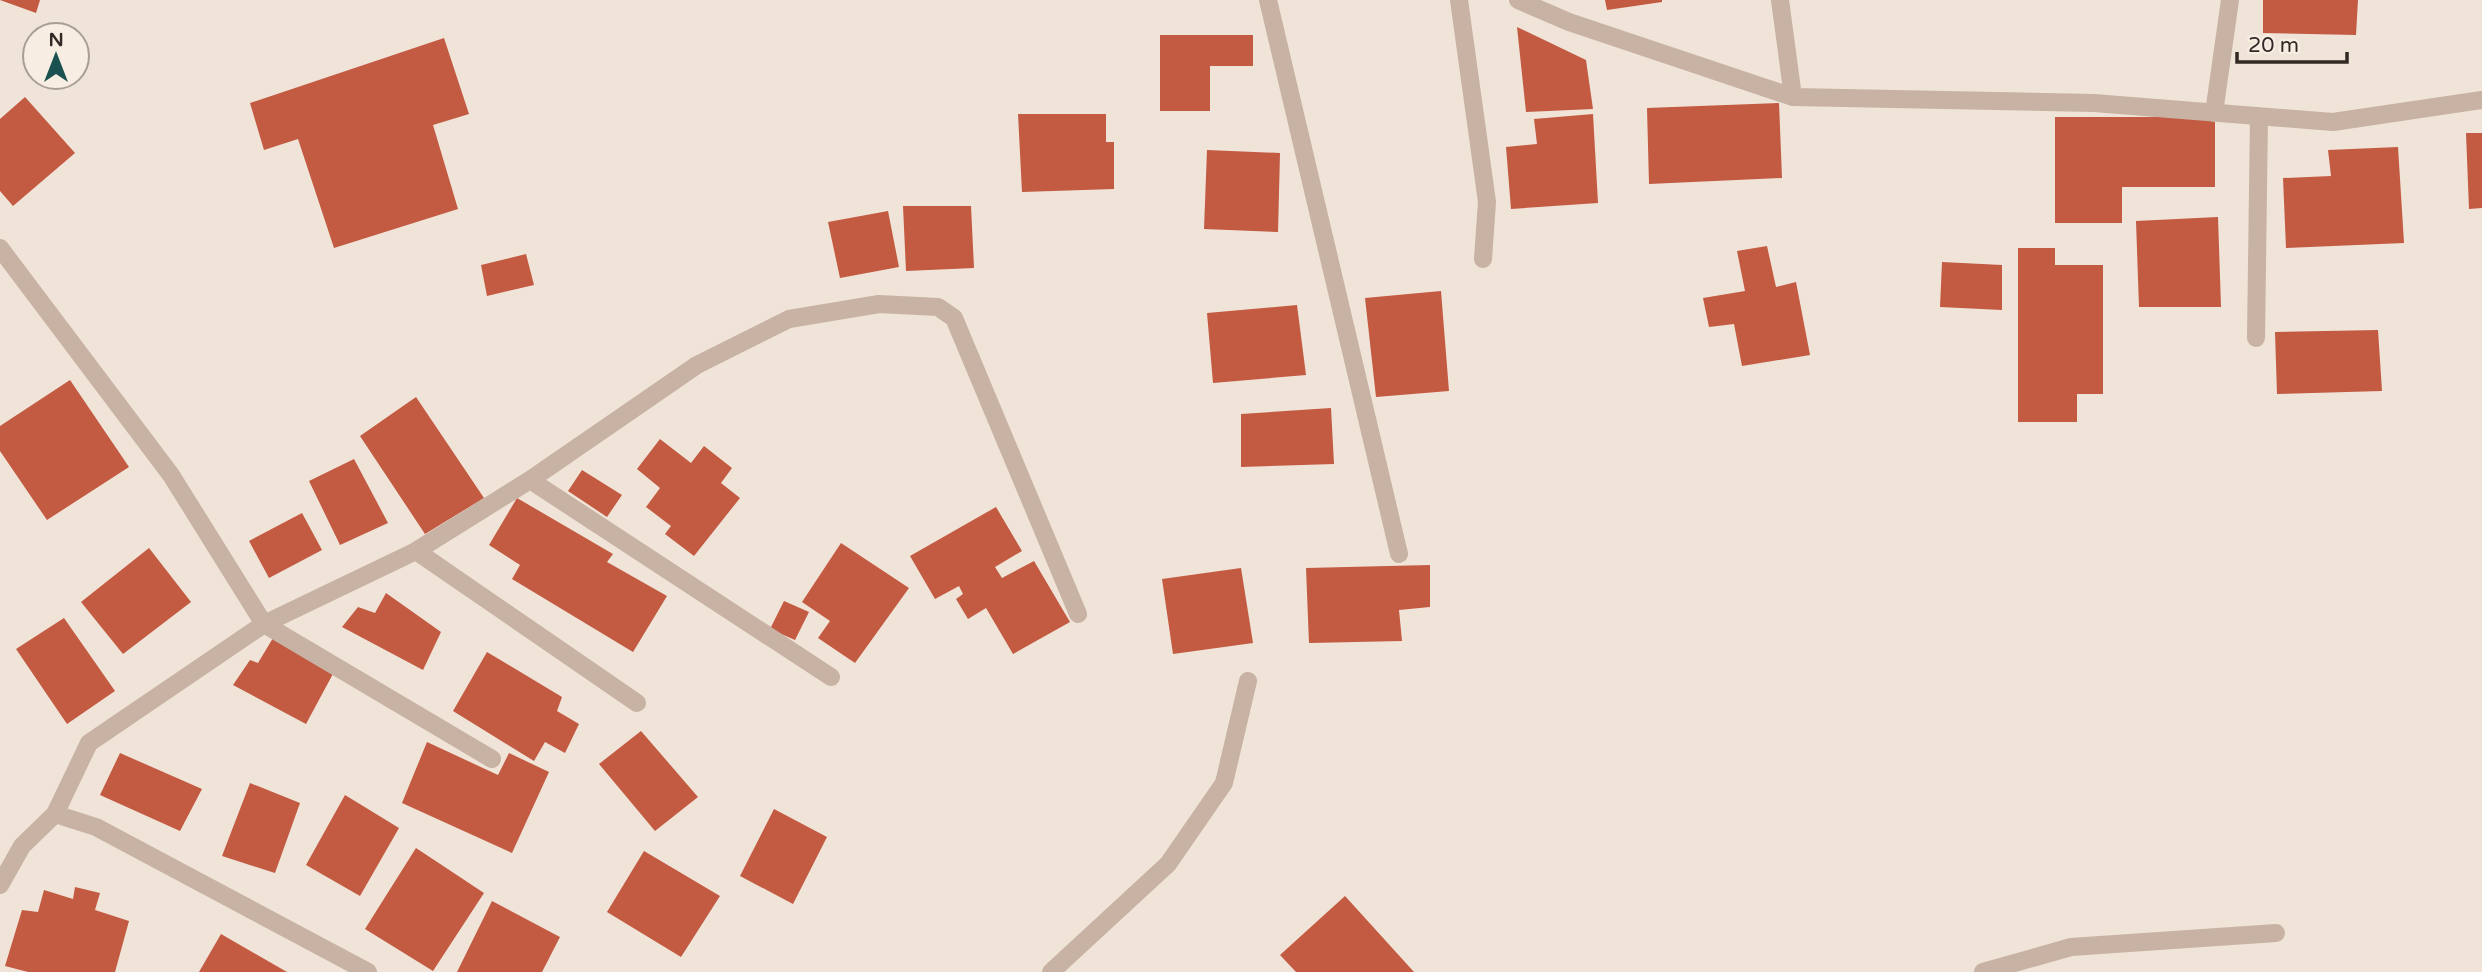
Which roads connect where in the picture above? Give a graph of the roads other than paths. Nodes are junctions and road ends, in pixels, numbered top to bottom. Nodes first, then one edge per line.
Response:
1 (1268, 0) edge
2 (1459, 0) edge
3 (1518, 0) edge
4 (1780, 0) edge
5 (2230, 0) edge
6 (1793, 97) junction
7 (2482, 100) edge
8 (2214, 113) junction
9 (2259, 116) junction
10 (0, 248) edge
11 (1483, 259) dead end
12 (2256, 338) dead end
13 (530, 480) junction
14 (416, 551) junction
15 (1399, 554) dead end
16 (1078, 614) dead end
17 (264, 624) junction
18 (831, 677) dead end
19 (1248, 681) dead end
20 (637, 703) dead end
21 (492, 759) dead end
22 (55, 814) junction
23 (0, 885) edge
24 (2276, 933) dead end
25 (369, 972) edge
26 (1051, 972) edge
27 (1983, 972) edge

1 - 15 street
2 - 11 street
3 - 6 street
4 - 6 street
5 - 8 street
6 - 8 street
7 - 9 street
8 - 9 street
9 - 12 street
10 - 17 street
13 - 14 street
13 - 16 street
13 - 18 street
14 - 17 street
14 - 20 street
17 - 21 street
17 - 22 street
19 - 26 street
22 - 23 street
22 - 25 street
24 - 27 street

